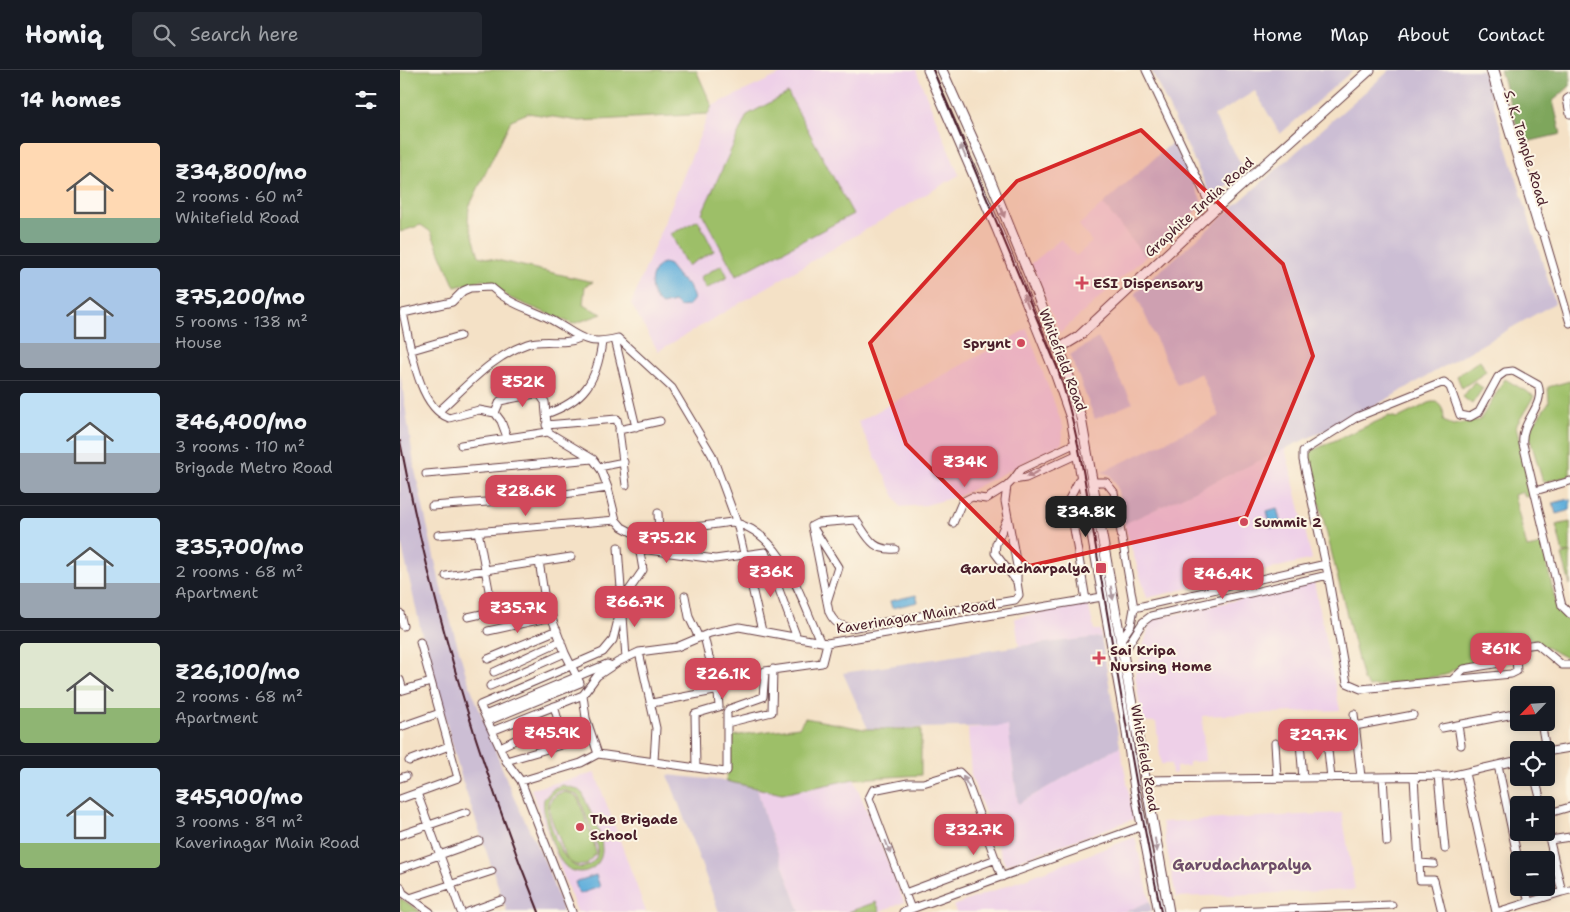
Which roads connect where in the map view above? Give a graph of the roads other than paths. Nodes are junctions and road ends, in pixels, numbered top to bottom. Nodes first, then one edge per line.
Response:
1 (928, 70) edge
2 (942, 70) edge
3 (1146, 70) edge
4 (1370, 70) edge
5 (1490, 70) edge
6 (1495, 70) edge
7 (1570, 97) edge
8 (1570, 114) edge
9 (1213, 211) junction
10 (1542, 233) junction
11 (1570, 323) edge
12 (460, 336) dead end
13 (580, 338) junction
14 (615, 339) junction
15 (602, 342) junction
16 (1058, 349) junction
17 (412, 350) junction
18 (1074, 393) junction
19 (1064, 397) junction
20 (439, 412) junction
21 (495, 413) junction
22 (546, 414) junction
23 (660, 421) dead end
24 (636, 427) junction
25 (547, 428) junction
26 (620, 430) junction
27 (506, 437) junction
28 (460, 444) dead end
29 (1076, 444) junction
30 (1078, 454) junction
31 (593, 459) junction
32 (624, 462) junction
33 (599, 467) junction
34 (426, 474) dead end
35 (1081, 476) junction
36 (1013, 480) junction
37 (1570, 481) edge
38 (1093, 482) junction
39 (626, 485) dead end
40 (1007, 486) junction
41 (608, 488) junction
42 (1535, 491) junction
43 (432, 506) dead end
44 (658, 513) dead end
45 (1007, 519) junction
46 (616, 520) junction
47 (737, 523) junction
48 (953, 523) dead end
49 (812, 526) junction
50 (478, 531) junction
51 (659, 533) junction
52 (438, 535) dead end
53 (637, 535) junction
54 (618, 547) dead end
55 (641, 549) junction
56 (894, 549) dead end
57 (744, 554) junction
58 (571, 557) dead end
59 (539, 561) junction
60 (1326, 564) junction
61 (485, 570) junction
62 (1328, 574) junction
63 (446, 576) dead end
64 (1017, 582) junction
65 (1243, 584) junction
66 (1245, 593) junction
67 (684, 596) dead end
68 (1102, 597) junction
69 (623, 599) junction
70 (545, 600) junction
71 (1086, 600) junction
72 (491, 601) dead end
73 (826, 603) junction
74 (1134, 608) junction
75 (400, 613) edge
76 (1570, 614) edge
77 (552, 617) junction
78 (468, 618) dead end
79 (403, 626) dead end
80 (488, 630) dead end
81 (557, 630) junction
82 (762, 631) junction
83 (702, 637) junction
84 (797, 638) junction
85 (561, 641) junction
86 (1120, 641) junction
87 (1502, 641) dead end
88 (420, 642) dead end
89 (824, 642) junction
90 (603, 652) junction
91 (639, 652) junction
92 (565, 653) junction
93 (1123, 653) junction
94 (626, 658) junction
95 (488, 659) dead end
96 (570, 665) junction
97 (610, 665) junction
98 (1570, 666) edge
99 (773, 670) junction
100 (494, 672) dead end
101 (718, 672) dead end
102 (577, 676) junction
103 (400, 680) edge
104 (1452, 680) junction
105 (431, 682) junction
106 (490, 686) dead end
107 (401, 691) edge
108 (506, 695) junction
109 (583, 695) junction
110 (652, 703) junction
111 (509, 704) junction
112 (554, 706) junction
113 (440, 713) junction
114 (512, 713) junction
115 (1354, 714) dead end
116 (1413, 715) dead end
117 (1510, 715) edge
118 (486, 718) junction
119 (727, 723) junction
120 (1458, 724) junction
121 (1355, 726) junction
122 (400, 727) edge
123 (1442, 728) dead end
124 (492, 731) junction
125 (592, 736) junction
126 (1328, 742) dead end
127 (1275, 743) dead end
128 (1300, 743) dead end
129 (449, 746) junction
130 (1461, 746) dead end
131 (500, 747) junction
132 (1570, 748) edge
133 (1555, 750) edge
134 (598, 754) junction
135 (409, 761) dead end
136 (506, 761) junction
137 (654, 761) junction
138 (1510, 762) edge
139 (1498, 765) junction
140 (696, 768) junction
141 (1465, 773) junction
142 (1438, 776) junction
143 (1277, 777) junction
144 (1361, 777) junction
145 (1383, 777) junction
146 (1414, 777) junction
147 (1302, 778) junction
148 (1330, 778) junction
149 (521, 780) junction
150 (1144, 780) junction
151 (417, 793) junction
152 (400, 799) edge
153 (1570, 808) edge
154 (467, 812) dead end
155 (1555, 812) edge
156 (429, 825) junction
157 (1143, 826) junction
158 (400, 835) edge
159 (1570, 837) edge
160 (1555, 839) edge
161 (479, 841) dead end
162 (1550, 841) edge
163 (1387, 842) dead end
164 (1444, 849) dead end
165 (1516, 851) edge
166 (440, 855) junction
167 (996, 859) junction
168 (1419, 863) junction
169 (1434, 864) dead end
170 (400, 869) edge
171 (492, 871) dead end
172 (1002, 876) junction
173 (451, 885) junction
174 (400, 886) edge
175 (1566, 891) edge
176 (905, 893) junction
177 (1527, 896) edge
178 (410, 898) junction
179 (501, 900) dead end
180 (1528, 902) junction
181 (1392, 905) dead end
182 (912, 909) junction
183 (430, 912) edge
184 (461, 912) edge
185 (468, 912) edge
186 (572, 912) edge
187 (903, 912) edge
188 (1159, 912) edge
189 (1169, 912) edge
190 (1203, 912) edge
191 (1442, 912) edge
192 (1497, 912) edge

19 -> 1 main road, Whitefield Road
2 -> 16 main road, Whitefield Road
3 - 9 street
4 - 9 main road, Graphite India Road
5 - 10 street, S. K. Temple Road
6 - 10 street, S. K. Temple Road
7 - 8 street
9 - 16 main road, Graphite India Road
10 - 11 street, S. K. Temple Road
12 - 17 street
13 - 15 street
13 - 17 street
13 - 20 street
14 - 15 street
14 - 24 street
14 - 47 street
15 - 22 street
16 - 18 main road, Whitefield Road
17 - 20 street
18 - 19 main road
18 - 38 main road, Whitefield Road
19 - 29 main road, Whitefield Road
20 - 21 street
21 - 22 street
21 - 27 street
22 - 25 street
23 - 24 street
24 - 26 street
25 - 26 street
25 - 27 street
25 - 31 street
26 - 32 street
27 - 28 street
29 - 30 main road, Whitefield Road
29 - 36 street
30 - 35 main road, Whitefield Road
30 -> 36 street
31 - 33 street
31 - 34 street
32 - 33 street
32 - 39 street
33 - 41 street
35 - 68 main road, Whitefield Road
35 - 71 street
36 - 40 street
37 - 42 street
38 - 74 street
38 -> 86 main road, Whitefield Road
40 - 45 street
40 - 48 street
41 - 43 street
41 - 46 street
42 - 60 street
42 - 76 street
44 - 51 street
45 - 64 street
45 - 64 street
46 - 50 street
46 - 53 street
47 - 51 street
47 - 57 street
47 - 89 street
49 - 56 street
49 - 73 street
49 - 73 street
50 - 52 street
50 - 61 street
51 - 53 street
53 - 55 street
54 - 69 street
55 - 57 street
55 - 69 street
57 - 82 street
57 - 84 street
58 - 59 street
59 - 61 street
59 - 70 street
60 - 62 street
60 - 65 street
61 - 63 street
61 - 72 street
62 - 66 street
62 - 104 street
64 - 73 street
65 - 66 street
65 - 74 street
66 - 93 street
67 - 83 street
68 - 71 street, Kaverinagar Main Road
68 - 157 main road, Whitefield Road
69 - 90 street
69 - 94 street
70 - 77 street
70 - 78 street
71 - 89 street, Kaverinagar Main Road
74 - 86 street
75 - 79 street
77 - 80 street
77 - 81 street
81 - 85 street
81 - 95 street
82 - 83 street, Kaverinagar Main Road
82 - 84 street, Kaverinagar Main Road
83 - 91 street, Kaverinagar Main Road
83 - 101 street
84 - 89 street, Kaverinagar Main Road
85 - 92 street
85 - 100 street
86 - 93 main road, Whitefield Road
87 - 104 street
88 - 105 street
89 - 99 street
90 - 96 street
90 - 97 street
91 - 94 street, Kaverinagar Main Road
91 - 110 street
92 - 96 street
92 - 106 street
93 - 150 main road, Whitefield Road
94 - 97 street, Kaverinagar Main Road
96 - 102 street
96 - 108 street
97 - 102 street
97 - 109 street, Kaverinagar Main Road
98 - 104 street
99 - 119 street
99 - 119 street
102 - 111 street
102 - 114 street
103 - 107 street
105 - 107 street
105 - 113 street
108 - 111 street
108 - 118 street
109 - 112 street
109 - 125 street
110 - 137 street
110 - 140 street
111 - 114 street
111 - 118 street
112 - 124 street
112 - 131 street
113 - 122 street
113 - 129 street
114 - 118 street
115 - 121 street
116 - 121 street
117 - 120 street
118 - 124 street
119 - 140 street
120 - 123 street
120 - 130 street
121 - 144 street
124 - 131 street
125 - 134 street
125 - 136 street
126 - 148 street
127 - 143 street
128 - 147 street
129 - 135 street
129 - 151 street
131 - 136 street
132 - 133 street
134 - 137 street
134 - 149 street
136 - 149 street
137 - 140 street
138 - 139 street
139 - 141 street
139 - 165 street
141 - 142 street
141 - 192 street
142 - 146 street
142 - 164 street
143 - 147 street
143 - 150 street
144 - 145 street
144 - 148 street
145 - 146 street
145 - 163 street
146 - 168 street
147 - 148 street
149 - 186 street
150 -> 189 main road, Whitefield Road
151 - 152 street
151 - 156 street
153 - 155 street
154 - 156 street
156 - 158 street
156 - 166 street
157 - 172 street
157 - 188 main road, Whitefield Road
159 - 160 street
161 - 166 street
162 - 175 street
166 - 170 street
166 - 173 street
167 - 172 street
167 - 176 street
167 -> 176 street
168 - 169 street
168 - 191 street
171 - 173 street
172 - 182 street
173 - 178 street
173 - 184 street
174 - 178 street
175 - 180 street
176 - 182 street
177 - 180 street
178 - 183 street
179 - 185 street
180 - 192 street
181 - 190 street
182 - 187 street

